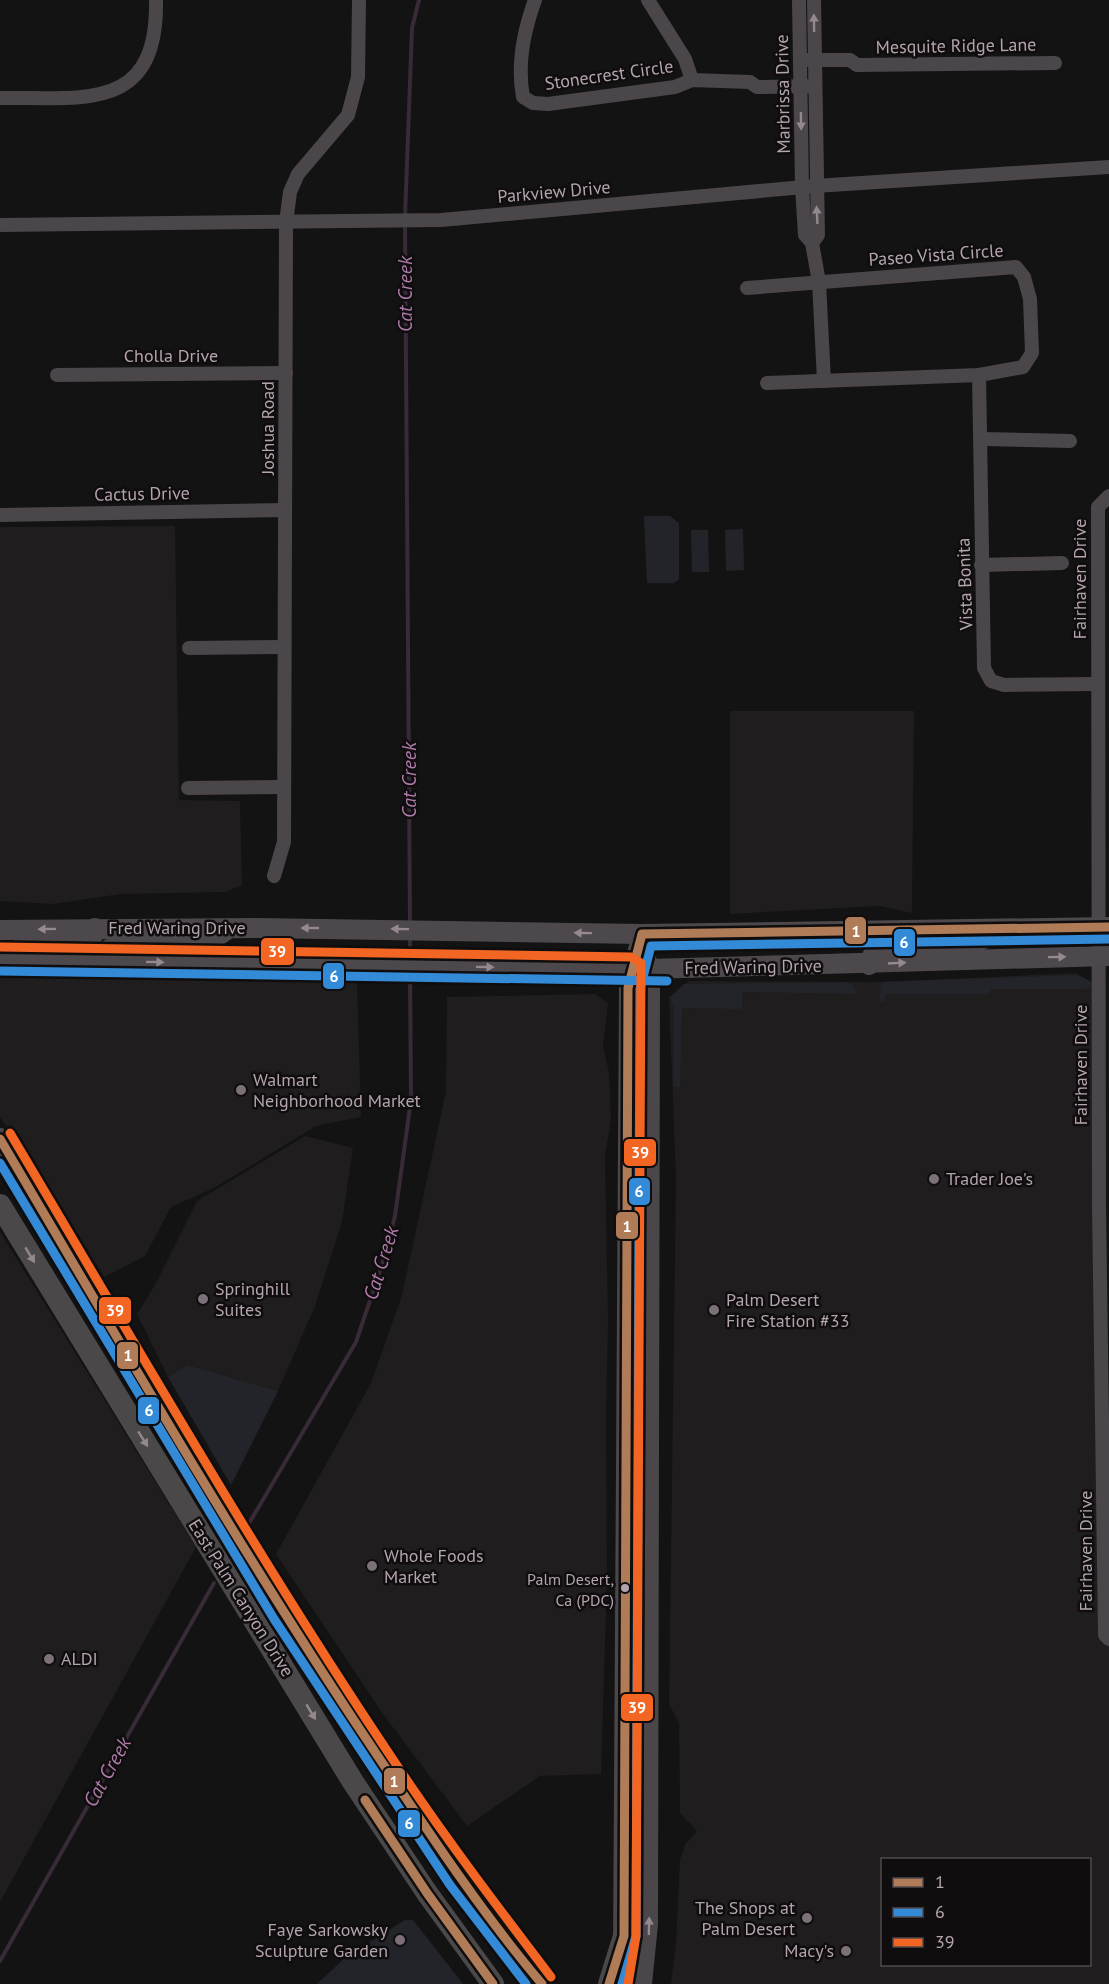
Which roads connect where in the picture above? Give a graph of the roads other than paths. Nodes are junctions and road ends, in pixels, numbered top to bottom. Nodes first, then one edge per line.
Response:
1 (156, 0) edge
2 (359, 0) edge
3 (535, 0) edge
4 (648, 0) edge
5 (799, 0) edge
6 (813, 0) edge
7 (1055, 63) dead end
8 (808, 74) junction
9 (692, 80) junction
10 (0, 98) edge
11 (1109, 167) edge
12 (809, 187) junction
13 (286, 222) junction
14 (0, 225) edge
15 (819, 282) junction
16 (747, 288) dead end
17 (286, 373) junction
18 (57, 375) dead end
19 (979, 375) junction
20 (824, 381) junction
21 (766, 383) dead end
22 (981, 439) junction
23 (1070, 441) dead end
24 (1108, 497) edge
25 (285, 510) junction
26 (0, 514) edge
27 (1062, 563) dead end
28 (981, 564) junction
29 (283, 647) junction
30 (189, 648) dead end
31 (1103, 662) edge
32 (1098, 684) junction
33 (284, 787) junction
34 (188, 788) dead end
35 (274, 876) dead end
36 (1104, 927) edge
37 (95, 928) junction
38 (231, 928) junction
39 (1015, 928) junction
40 (0, 930) edge
41 (642, 934) junction
42 (1104, 956) edge
43 (0, 957) edge
44 (96, 961) junction
45 (869, 965) junction
46 (640, 969) junction
47 (0, 1139) edge
48 (0, 1204) edge
49 (1104, 1204) edge
50 (1106, 1358) edge
51 (1106, 1507) edge
52 (1107, 1637) edge
53 (269, 1642) junction
54 (336, 1696) junction
55 (624, 1936) junction
56 (471, 1954) junction
57 (484, 1984) edge
58 (493, 1984) edge
59 (541, 1984) edge
60 (609, 1984) edge
61 (616, 1984) edge
62 (643, 1984) edge

1 - 10 street
2 - 13 street, Joshua Road
3 - 9 street, Stonecrest Circle
4 - 9 street, Stonecrest Circle
5 - 8 street, Marbrissa Drive
8 -> 6 street, Marbrissa Drive
7 - 8 street, Mesquite Ridge Lane
8 - 9 street, Stonecrest Circle
8 - 12 street, Marbrissa Drive
11 - 12 street, Parkview Drive
12 - 13 street, Parkview Drive
12 - 15 street, Marbrissa Drive
13 - 14 street, Parkview Drive
13 - 17 street, Joshua Road
15 - 16 street, Paseo Vista Circle
15 - 19 street, Paseo Vista Circle
15 - 20 street, Marbrissa Drive
17 - 18 street, Cholla Drive
17 - 25 street, Joshua Road
19 - 20 street, Paseo Vista Circle
19 - 22 street, Vista Bonita
20 - 21 street, Paseo Vista Circle
22 - 23 street
22 - 28 street, Vista Bonita
24 - 31 street, Fairhaven Drive
25 - 26 street, Cactus Drive
25 - 29 street, Joshua Road
27 - 28 street
28 - 32 street, Vista Bonita
29 - 30 street
29 - 33 street, Joshua Road
31 - 32 street, Fairhaven Drive
32 - 36 street, Fairhaven Drive
33 - 34 street
33 - 35 street, Joshua Road
36 - 39 main road, Fred Waring Drive
36 - 42 street, Fairhaven Drive
37 - 38 main road, Fred Waring Drive
37 -> 40 main road, Fred Waring Drive
37 - 43 main road
41 -> 38 main road, Fred Waring Drive
38 - 44 main road
39 - 41 main road, Fred Waring Drive
39 - 45 main road
41 - 46 street
45 -> 42 main road, Fred Waring Drive
42 - 49 street, Fairhaven Drive
43 - 44 main road, Fred Waring Drive
44 -> 46 main road, Fred Waring Drive
45 - 46 main road, Fred Waring Drive
46 - 55 street
62 -> 46 street
47 - 54 main road, East Palm Canyon Drive
48 -> 53 main road, East Palm Canyon Drive
49 - 50 street, Fairhaven Drive
50 - 51 street, Fairhaven Drive
51 - 52 street, Fairhaven Drive
53 - 54 main road
53 -> 56 main road, East Palm Canyon Drive
54 - 59 main road, East Palm Canyon Drive
55 - 60 main road
55 - 61 street
56 - 57 main road
56 - 58 main road, East Palm Canyon Drive

